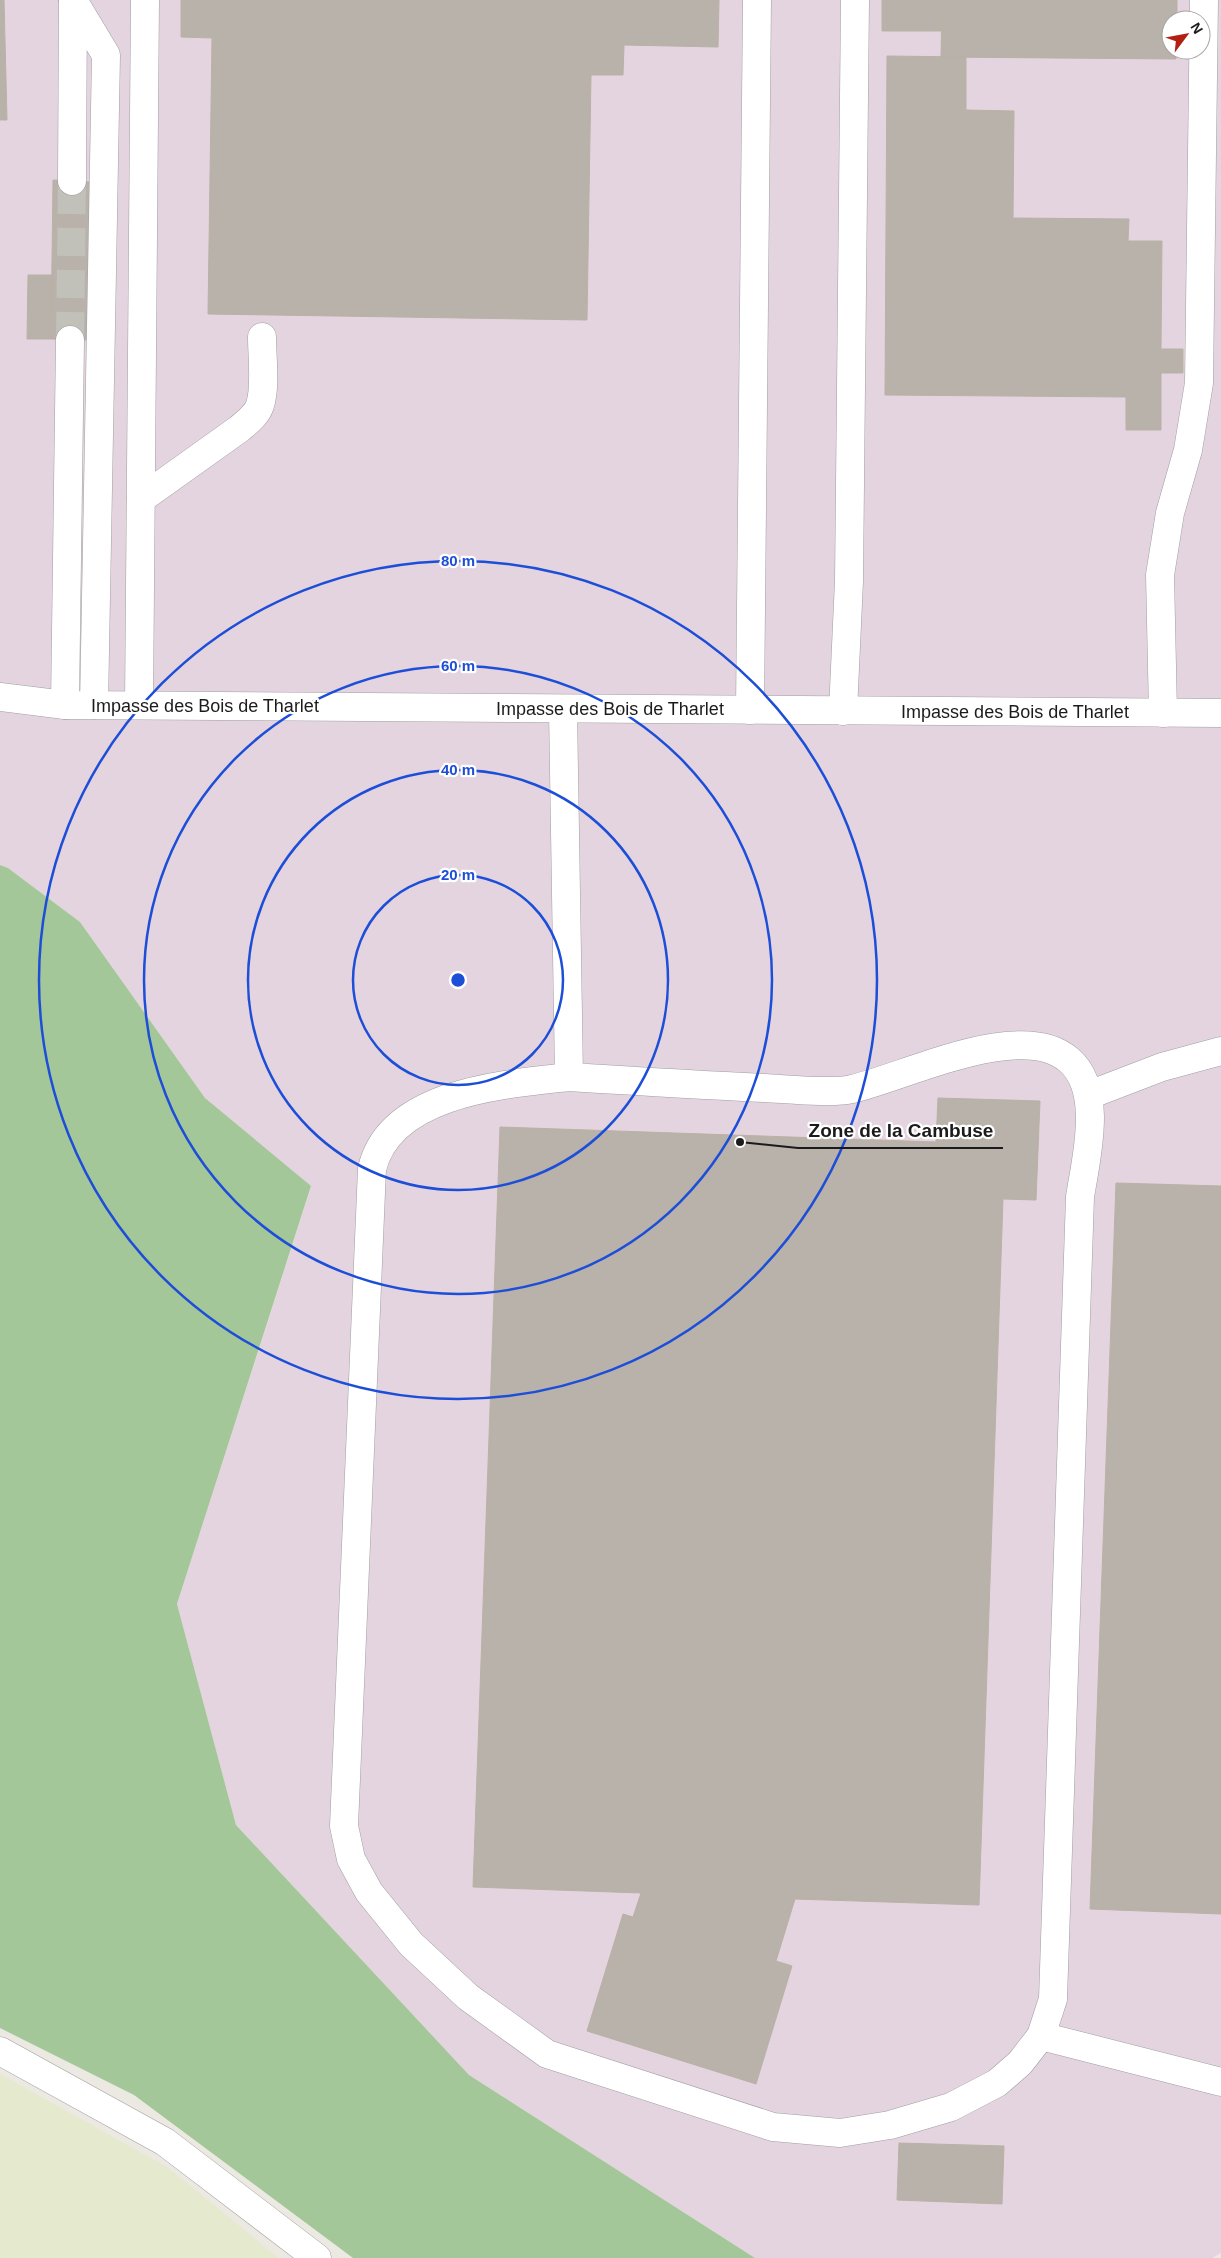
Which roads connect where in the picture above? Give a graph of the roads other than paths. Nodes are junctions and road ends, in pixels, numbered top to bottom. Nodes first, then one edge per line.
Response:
1 (73, 0) edge
2 (145, 0) edge
3 (757, 0) edge
4 (855, 0) edge
5 (1204, 0) edge
6 (72, 181) tunnel mouth
7 (262, 337) dead end
8 (70, 340) tunnel mouth
9 (141, 500) junction
10 (0, 697) edge
11 (65, 705) junction
12 (94, 705) junction
13 (138, 705) junction
14 (564, 709) junction
15 (750, 710) junction
16 (843, 711) junction
17 (1163, 713) junction
18 (1221, 713) edge
19 (1221, 1051) edge
20 (569, 1076) junction
21 (1090, 1095) junction
22 (1041, 2036) junction
23 (0, 2051) edge
24 (1221, 2082) edge
25 (317, 2258) edge

1 - 6 street
1 - 12 street
2 - 9 street
3 - 15 street
4 - 16 street
5 - 17 street
7 - 9 street
8 - 11 street
9 - 13 street
10 - 11 street, Impasse des Bois de Tharlet
11 - 12 street, Impasse des Bois de Tharlet
12 - 13 street, Impasse des Bois de Tharlet
13 - 14 street, Impasse des Bois de Tharlet
14 - 15 street, Impasse des Bois de Tharlet
14 - 20 street
15 - 16 street, Impasse des Bois de Tharlet
16 - 17 street, Impasse des Bois de Tharlet
17 - 18 street, Impasse des Bois de Tharlet
19 - 21 street
20 - 21 street
20 - 22 street
21 - 22 street
22 - 24 street
23 - 25 street

